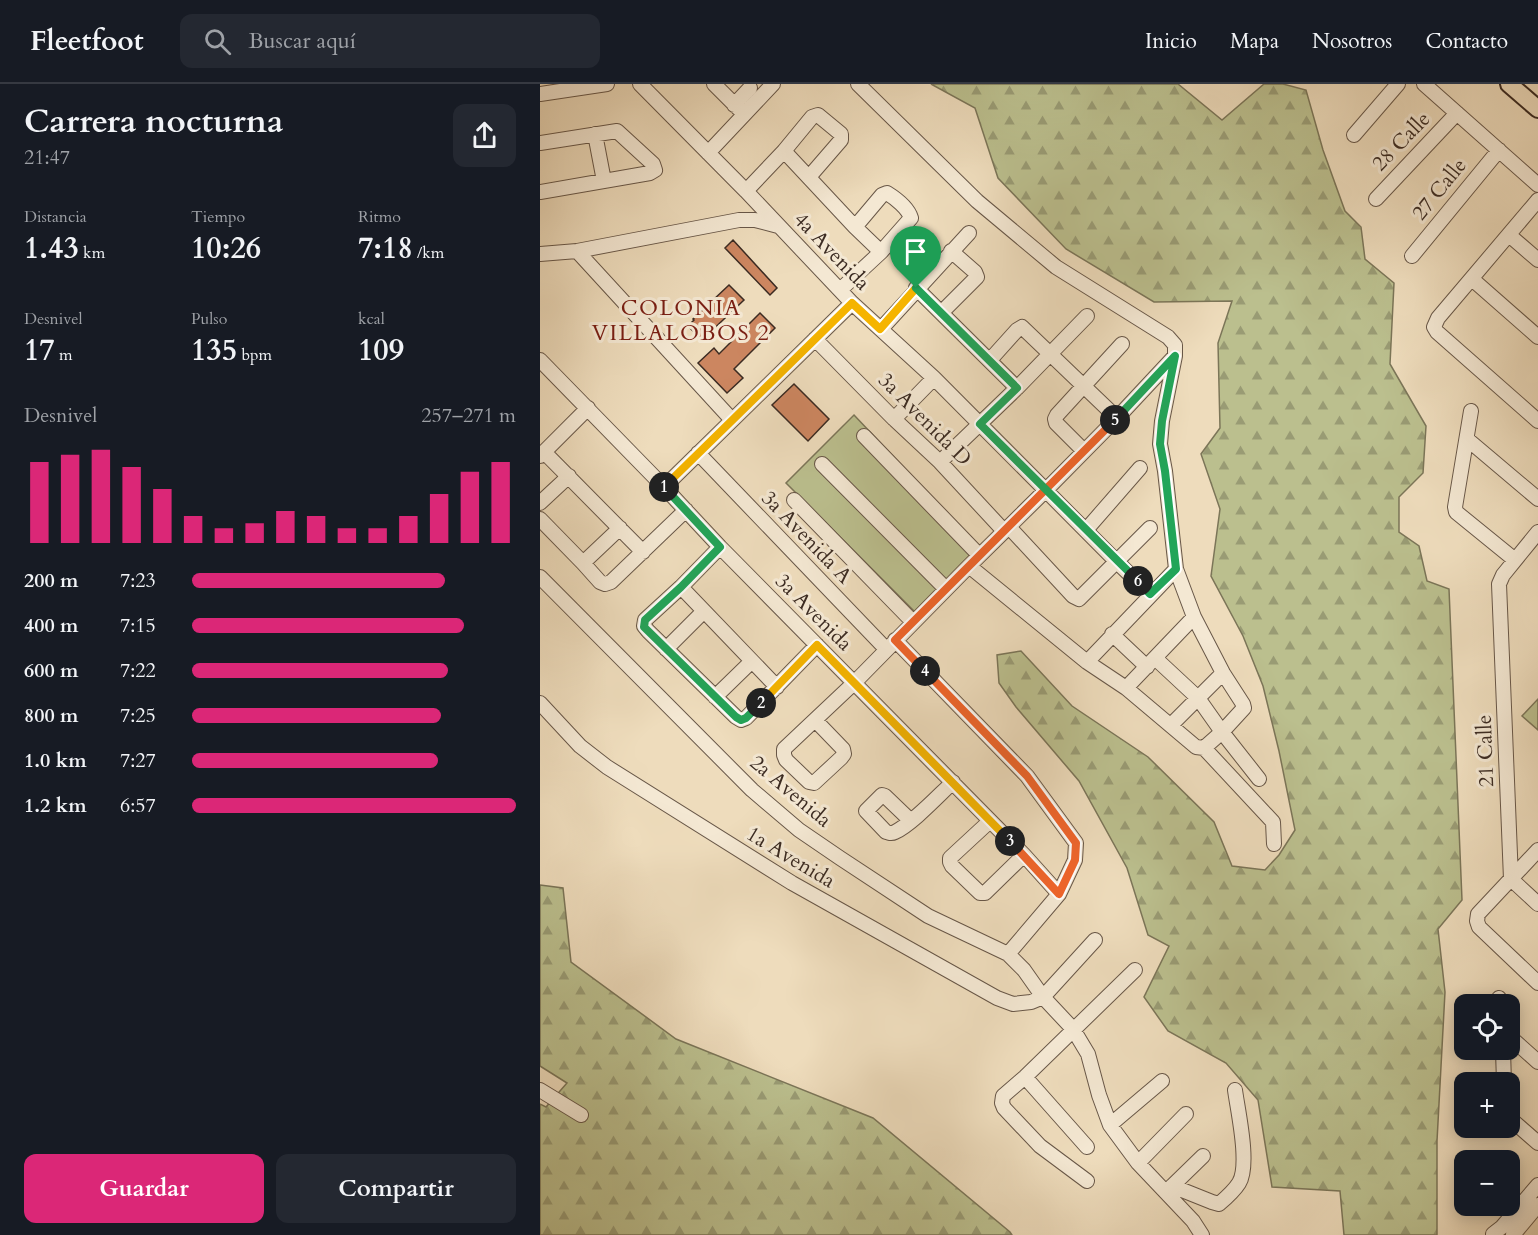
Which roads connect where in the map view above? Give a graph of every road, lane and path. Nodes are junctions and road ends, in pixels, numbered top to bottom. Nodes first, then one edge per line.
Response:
1 (607, 84) edge
2 (640, 84) edge
3 (714, 84) edge
4 (772, 84) edge
5 (858, 84) edge
6 (1398, 84) edge
7 (1424, 84) edge
8 (1509, 84) edge
9 (752, 90) edge
10 (540, 94) edge
11 (739, 109) junction
12 (1538, 110) edge
13 (1457, 113) junction
14 (595, 134) junction
15 (1354, 135) dead end
16 (540, 143) edge
17 (1499, 150) junction
18 (784, 151) junction
19 (708, 153) junction
20 (809, 177) junction
21 (604, 181) junction
22 (1538, 185) edge
23 (541, 188) edge
24 (747, 191) junction
25 (1376, 199) dead end
26 (1538, 200) edge
27 (780, 227) junction
28 (855, 227) junction
29 (969, 233) dead end
30 (1509, 235) junction
31 (577, 251) junction
32 (951, 251) junction
33 (881, 252) junction
34 (540, 254) edge
35 (1412, 256) dead end
36 (1538, 260) edge
37 (1472, 279) junction
38 (916, 288) junction
39 (840, 290) junction
40 (852, 303) junction
41 (942, 312) junction
42 (1087, 316) dead end
43 (880, 329) junction
44 (1538, 337) edge
45 (815, 339) junction
46 (1122, 344) dead end
47 (1050, 353) junction
48 (1175, 356) junction
49 (990, 360) junction
50 (543, 370) edge
51 (934, 378) junction
52 (1083, 386) junction
53 (1017, 388) junction
54 (588, 408) junction
55 (1471, 411) dead end
56 (894, 418) junction
57 (1117, 418) junction
58 (732, 420) junction
59 (1538, 421) edge
60 (980, 424) junction
61 (864, 436) dead end
62 (1467, 439) junction
63 (1084, 451) junction
64 (698, 453) junction
65 (542, 454) edge
66 (940, 462) junction
67 (822, 464) dead end
68 (1140, 468) dead end
69 (569, 477) junction
70 (664, 487) junction
71 (1046, 490) junction
72 (1538, 499) edge
73 (794, 500) dead end
74 (540, 503) edge
75 (686, 510) junction
76 (540, 519) edge
77 (620, 528) junction
78 (1150, 528) dead end
79 (1006, 529) junction
80 (1086, 530) junction
81 (1538, 532) edge
82 (720, 547) junction
83 (643, 552) junction
84 (980, 555) junction
85 (1515, 560) junction
86 (1117, 562) junction
87 (583, 563) junction
88 (969, 566) junction
89 (1176, 569) junction
90 (540, 577) edge
91 (681, 587) junction
92 (946, 589) junction
93 (1150, 594) junction
94 (704, 611) junction
95 (1194, 617) junction
96 (913, 622) junction
97 (1112, 634) junction
98 (817, 645) junction
99 (890, 645) junction
100 (666, 649) junction
101 (752, 661) junction
102 (1087, 662) junction
103 (1151, 662) junction
104 (1223, 673) junction
105 (854, 683) junction
106 (777, 687) junction
107 (1126, 688) junction
108 (715, 697) junction
109 (1198, 698) junction
110 (540, 703) edge
111 (815, 720) junction
112 (1171, 725) junction
113 (1222, 732) junction
114 (1204, 748) junction
115 (1259, 779) dead end
116 (952, 782) junction
117 (911, 821) dead end
118 (990, 821) junction
119 (1274, 844) dead end
120 (1538, 850) edge
121 (1024, 855) junction
122 (1510, 879) junction
123 (1059, 894) junction
124 (1538, 904) edge
125 (1095, 940) dead end
126 (1008, 954) junction
127 (1135, 970) dead end
128 (1538, 983) edge
129 (1043, 997) junction
130 (1073, 1029) junction
131 (1520, 1046) edge
132 (1538, 1062) edge
133 (1025, 1077) junction
134 (1162, 1081) dead end
135 (540, 1090) edge
136 (1235, 1090) dead end
137 (1186, 1114) dead end
138 (581, 1116) dead end
139 (1110, 1125) junction
140 (1520, 1127) edge
141 (1538, 1143) edge
142 (1087, 1147) dead end
143 (1203, 1156) dead end
144 (1138, 1163) junction
145 (1087, 1181) dead end
146 (1538, 1185) edge
147 (1169, 1189) junction
148 (1538, 1205) edge
149 (1529, 1216) edge
150 (1202, 1235) edge
151 (1490, 1235) edge
152 (1513, 1235) edge

1 - 10 street
2 - 19 street, 4a Avenida
3 - 11 street
4 - 9 street
5 - 48 street
6 - 15 street
7 - 13 street
8 - 12 main road
9 - 11 street
11 - 19 street
13 - 17 street
13 - 25 street, 28 Calle
14 - 16 street
14 - 21 street
14 - 21 street
17 - 22 street
17 - 35 street, 27 Calle
18 - 20 street
18 - 20 street
18 - 24 street
19 - 24 street, 4a Avenida
20 - 28 street
21 - 23 street
24 - 27 street, 4a Avenida
26 - 30 street
27 - 31 street
27 - 39 street, 4a Avenida
28 - 33 street
28 - 33 street
29 - 32 street
30 - 36 street
30 - 37 street
31 - 34 street
31 - 58 street
32 - 38 street
32 - 41 street
33 - 39 street
37 - 44 street
37 - 59 street
38 - 41 street
38 - 43 street
39 - 40 street, 4a Avenida
40 - 43 street, 4a Avenida
40 - 45 street
41 - 49 street
42 - 47 street
43 - 51 street, 4a Avenida
45 - 56 street, 3a Avenida D
45 - 58 street
46 - 52 street
47 - 49 street
47 - 52 street
47 - 53 street
48 - 57 street
48 - 89 street
49 - 53 street
50 - 54 street, 3a Avenida
51 - 56 street
51 - 60 street, 4a Avenida
52 - 57 street
52 - 63 street
53 - 60 street
54 - 65 street
54 - 70 street, 3a Avenida
55 - 62 street
56 - 66 street, 3a Avenida D
57 - 63 street
58 - 64 street
60 - 66 street
60 - 71 street, 4a Avenida
61 - 84 street
62 - 72 street
62 - 85 street
63 - 71 street
64 - 70 street
64 - 99 street, 3a Avenida A
65 - 69 street
66 - 79 street, 3a Avenida D
67 - 92 street
68 - 80 street
69 - 74 street
69 - 77 street
70 - 75 street, 3a Avenida
71 - 79 street
71 - 80 street, 4a Avenida
73 - 96 street
75 - 82 street, 3a Avenida
75 - 83 street
76 - 87 street
77 - 83 street
77 - 87 street
78 - 86 street
79 - 84 street
79 - 86 street, 3a Avenida D
80 - 86 street, 4a Avenida
81 - 85 street
82 - 91 street
82 - 98 street, 3a Avenida
83 - 87 street
84 - 88 street
85 - 122 street, 21 Calle
86 - 93 street, 4a Avenida
88 - 92 street
88 - 102 street
89 - 93 street
89 - 95 street
90 - 126 street, 2a Avenida
91 - 94 street
91 - 100 street
92 - 96 street
93 - 97 street
94 - 100 street
94 - 101 street
95 - 103 street
95 - 104 street
96 - 99 street
97 - 102 street
97 - 103 street
98 - 105 street, 3a Avenida
98 - 106 street
99 - 105 street
99 - 123 street, 3a Avenida A
100 - 108 street
101 - 106 street
101 - 108 street
102 - 107 street
103 - 107 street
103 - 109 street
104 - 109 street
104 - 113 street
105 - 111 street
105 - 116 street, 3a Avenida
106 - 108 street
107 - 112 street
109 - 112 street
109 - 113 street
110 - 129 street, 1a Avenida
111 - 111 street
112 - 114 street
113 - 114 street
113 - 115 street
114 - 119 street
116 - 117 street
116 - 118 street, 3a Avenida
118 - 121 street, 3a Avenida
118 - 121 street
120 - 122 street
121 - 123 street, 3a Avenida
122 - 124 street
122 - 128 street
123 - 126 street
125 - 129 street
126 - 129 street, 2a Avenida
127 - 130 street
129 - 130 street, 2a Avenida
130 - 133 street
130 - 139 street, 2a Avenida
131 - 132 street
133 - 142 street
133 - 145 street
134 - 139 street
135 - 138 street
136 - 147 street
137 - 144 street
139 - 144 street, 2a Avenida
140 - 141 street
143 - 147 street
144 - 147 street, 2a Avenida
146 - 149 street
147 - 150 street, 2a Avenida
148 - 149 street
149 - 151 street
149 - 152 street

